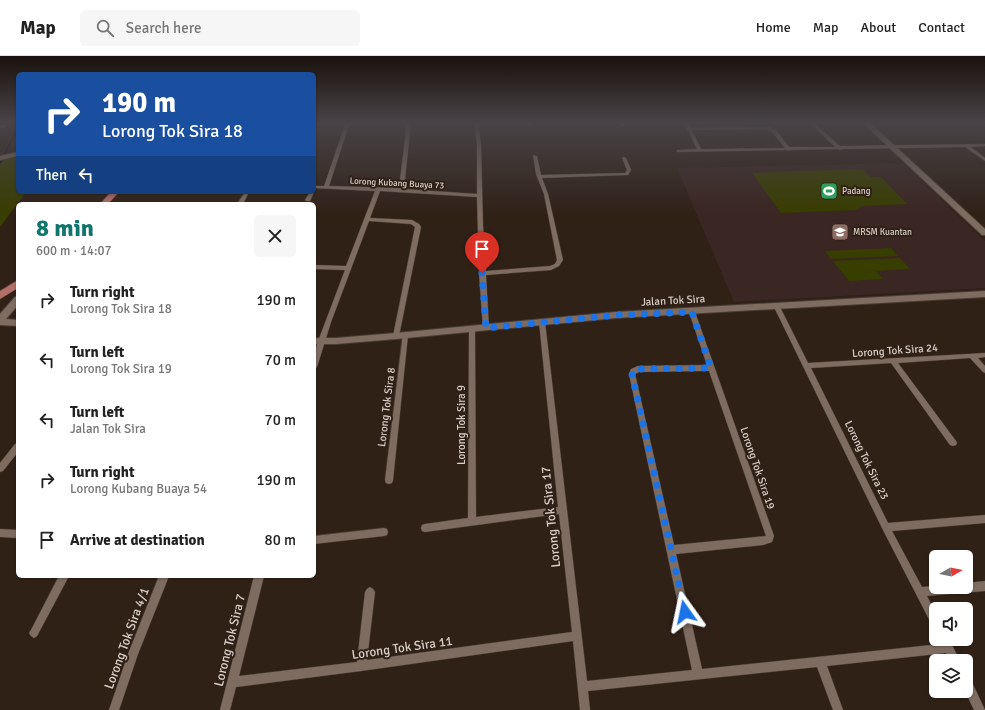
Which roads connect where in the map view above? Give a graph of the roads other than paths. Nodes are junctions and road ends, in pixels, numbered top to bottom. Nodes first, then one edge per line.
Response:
1 (338, 153) edge
2 (405, 153) edge
3 (479, 153) edge
4 (897, 153) edge
5 (976, 153) edge
6 (16, 154) edge
7 (535, 156) dead end
8 (0, 158) edge
9 (624, 158) dead end
10 (985, 160) edge
11 (539, 176) junction
12 (326, 187) junction
13 (316, 189) edge
14 (378, 189) junction
15 (401, 190) junction
16 (113, 194) edge
17 (311, 194) edge
18 (480, 196) junction
19 (308, 200) dead end
20 (106, 202) edge
21 (368, 219) junction
22 (985, 233) edge
23 (316, 267) edge
24 (348, 268) junction
25 (482, 273) junction
26 (16, 286) edge
27 (985, 294) edge
28 (0, 296) edge
29 (16, 301) edge
30 (777, 307) junction
31 (692, 312) junction
32 (0, 321) edge
33 (542, 322) junction
34 (16, 323) edge
35 (486, 328) junction
36 (472, 329) junction
37 (401, 336) junction
38 (318, 341) edge
39 (316, 354) edge
40 (985, 355) edge
41 (972, 356) junction
42 (893, 361) junction
43 (807, 366) junction
44 (711, 368) junction
45 (985, 370) edge
46 (953, 443) dead end
47 (16, 449) edge
48 (0, 469) edge
49 (389, 480) dead end
50 (562, 510) junction
51 (985, 519) edge
52 (472, 521) junction
53 (886, 527) junction
54 (425, 528) dead end
55 (384, 532) dead end
56 (0, 533) edge
57 (16, 534) edge
58 (316, 540) edge
59 (671, 550) junction
60 (63, 578) edge
61 (163, 578) edge
62 (258, 578) edge
63 (985, 586) edge
64 (370, 592) dead end
65 (920, 592) junction
66 (929, 610) edge
67 (34, 633) dead end
68 (576, 636) junction
69 (931, 646) edge
70 (820, 661) junction
71 (361, 666) junction
72 (698, 673) junction
73 (232, 682) junction
74 (582, 687) junction
75 (973, 696) edge
76 (114, 710) edge
77 (225, 710) edge
78 (584, 710) edge
79 (838, 710) edge
80 (980, 710) edge

1 - 12 street
2 - 15 street
3 - 18 street
4 - 22 street
5 - 10 street
6 - 8 street
7 - 11 street
9 - 11 street
11 - 25 street
12 - 13 street, Lorong Kubang Buaya 73
12 - 14 street, Lorong Kubang Buaya 73
14 - 15 street, Lorong Kubang Buaya 73
14 - 21 street
15 - 18 street, Lorong Kubang Buaya 73
16 - 20 main road
17 - 19 street
18 - 25 street
21 - 24 street
21 - 37 street, Lorong Tok Sira 8
23 - 24 street
24 - 38 street
25 - 35 street
26 - 28 main road
27 - 30 street, Jalan Tok Sira
29 - 32 street
30 - 31 street, Jalan Tok Sira
30 - 43 street, Lorong Tok Sira 23
31 - 33 street, Jalan Tok Sira
31 - 44 street, Lorong Tok Sira 19
32 - 34 street
33 - 35 street, Jalan Tok Sira
33 - 50 street, Lorong Tok Sira 17
35 - 36 street, Jalan Tok Sira
36 - 37 street, Jalan Tok Sira
36 - 52 street, Lorong Tok Sira 9
37 - 38 street, Jalan Tok Sira
37 - 49 street, Lorong Tok Sira 8
38 - 39 street
40 - 41 street, Lorong Tok Sira 24
41 - 42 street, Lorong Tok Sira 24
41 - 45 street
42 - 43 street, Lorong Tok Sira 24
42 - 46 street
43 - 53 street, Lorong Tok Sira 23
44 - 59 street
44 - 59 street, Lorong Tok Sira 19
47 - 48 street
50 - 52 street
50 - 68 street, Lorong Tok Sira 17
51 - 53 street
52 - 54 street
53 - 65 street, Lorong Tok Sira 23
55 - 58 street
56 - 57 street
59 - 72 street
60 - 67 street
61 - 76 street, Lorong Tok Sira 4/1
62 - 73 street, Lorong Tok Sira 7
63 - 65 street
64 - 71 street
65 - 66 street, Lorong Tok Sira 23
68 - 71 street, Lorong Tok Sira 11
68 - 74 street, Lorong Tok Sira 17
69 - 70 street
70 - 72 street
70 - 79 street
71 - 73 street, Lorong Tok Sira 11
72 - 74 street
73 - 77 street, Lorong Tok Sira 7
74 - 78 street, Lorong Tok Sira 17
75 - 80 street

